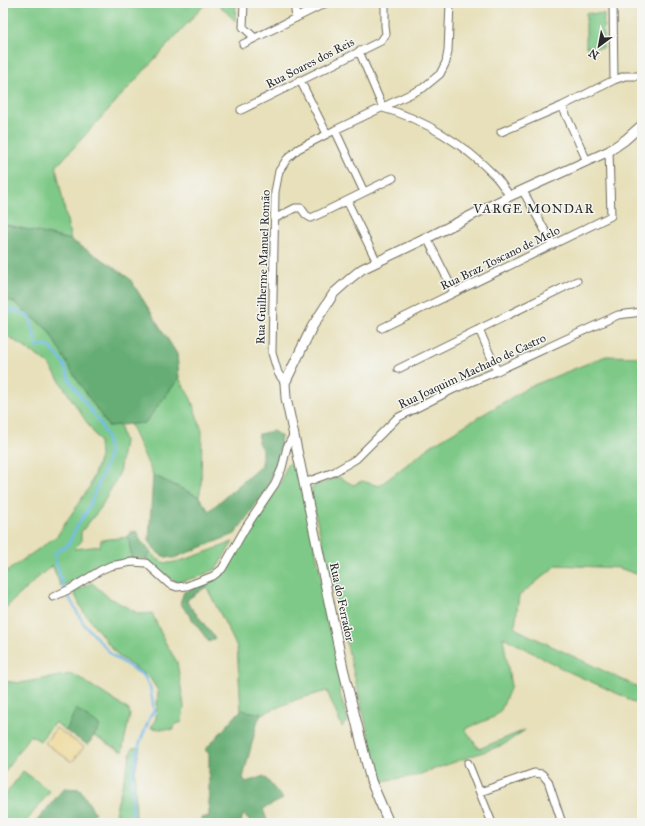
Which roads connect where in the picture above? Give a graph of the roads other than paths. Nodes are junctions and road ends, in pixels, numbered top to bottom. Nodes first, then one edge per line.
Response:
1 (244, 3) edge
2 (294, 3) edge
3 (326, 3) edge
4 (385, 3) edge
5 (450, 3) edge
6 (613, 3) edge
7 (296, 18) junction
8 (255, 38) junction
9 (243, 44) dead end
10 (359, 51) junction
11 (642, 76) edge
12 (300, 80) junction
13 (614, 80) junction
14 (562, 106) junction
15 (383, 108) junction
16 (241, 110) dead end
17 (642, 126) edge
18 (334, 130) junction
19 (501, 132) dead end
20 (327, 134) junction
21 (609, 150) junction
22 (586, 161) junction
23 (393, 178) dead end
24 (523, 191) junction
25 (364, 192) junction
26 (510, 196) junction
27 (347, 201) junction
28 (274, 219) junction
29 (427, 238) junction
30 (553, 245) junction
31 (377, 262) junction
32 (577, 281) dead end
33 (454, 292) junction
34 (642, 312) edge
35 (382, 328) dead end
36 (479, 329) junction
37 (398, 369) dead end
38 (497, 371) junction
39 (285, 383) junction
40 (294, 434) junction
41 (304, 483) junction
42 (56, 596) dead end
43 (468, 763) dead end
44 (480, 792) junction
45 (389, 823) edge
46 (492, 823) edge
47 (562, 823) edge

1 - 8 street
2 - 7 street
3 - 7 street
4 - 10 street, Rua Soares dos Reis
5 - 15 street, Rua Guilherme Manuel Romão
6 - 13 street
7 - 8 street
8 - 9 street
10 - 12 street, Rua Soares dos Reis
10 - 15 street
11 - 13 street
12 - 16 street, Rua Soares dos Reis
12 - 20 street
13 - 14 street
14 - 19 street
14 - 22 street
15 - 18 street, Rua Guilherme Manuel Romão
15 - 26 street
17 - 21 street
18 - 20 street, Rua Guilherme Manuel Romão
18 - 25 street
20 - 28 street, Rua Guilherme Manuel Romão
21 - 22 street
21 - 30 street, Rua Braz Toscano de Melo
22 - 24 street
23 - 25 street
24 - 26 street
24 - 30 street
25 - 27 street
26 - 29 street
27 - 28 street
27 - 31 street
28 - 39 street, Rua Guilherme Manuel Romão
29 - 31 street
29 - 33 street
30 - 33 street, Rua Braz Toscano de Melo
31 - 39 street
32 - 36 street
33 - 35 street, Rua Braz Toscano de Melo
34 - 38 street, Rua Joaquim Machado de Castro
36 - 37 street
36 - 38 street
38 - 41 street, Rua Joaquim Machado de Castro
39 - 40 street, Rua do Ferrador
40 - 41 street, Rua do Ferrador
40 - 42 street
41 - 45 street, Rua do Ferrador
43 - 44 street
44 - 46 street
44 - 47 street

